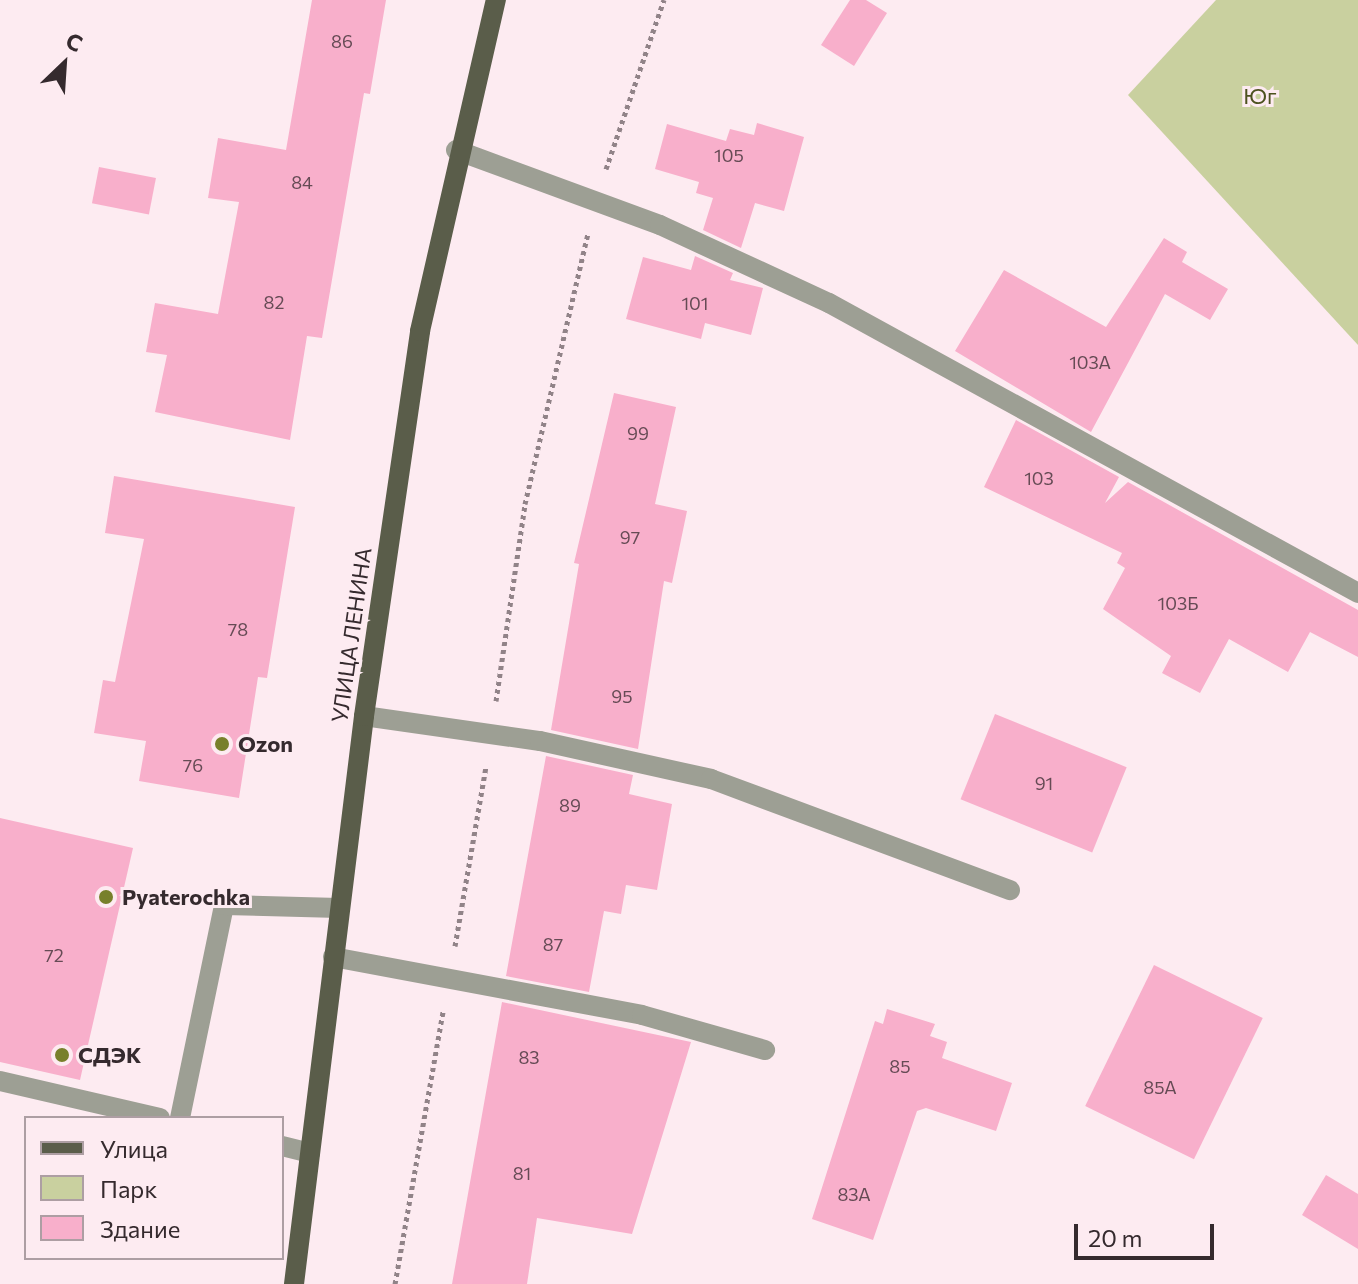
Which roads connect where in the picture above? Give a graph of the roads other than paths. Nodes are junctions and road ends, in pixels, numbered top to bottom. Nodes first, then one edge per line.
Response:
1 (496, 0) edge
2 (456, 150) junction
3 (1358, 593) edge
4 (364, 716) junction
5 (1010, 890) dead end
6 (339, 908) junction
7 (333, 957) junction
8 (765, 1050) dead end
9 (0, 1081) edge
10 (151, 1116) edge
11 (180, 1116) edge
12 (284, 1146) edge
13 (310, 1153) junction
14 (294, 1284) edge

1 - 2 main road, УЛИЦА ЛЕНИНА
2 - 3 street
2 - 4 main road, УЛИЦА ЛЕНИНА
4 - 5 street
4 - 6 main road, УЛИЦА ЛЕНИНА
6 - 7 main road, УЛИЦА ЛЕНИНА
6 - 11 street
7 - 8 street
7 - 13 main road, УЛИЦА ЛЕНИНА
9 - 10 street
12 - 13 street
13 - 14 main road, УЛИЦА ЛЕНИНА

